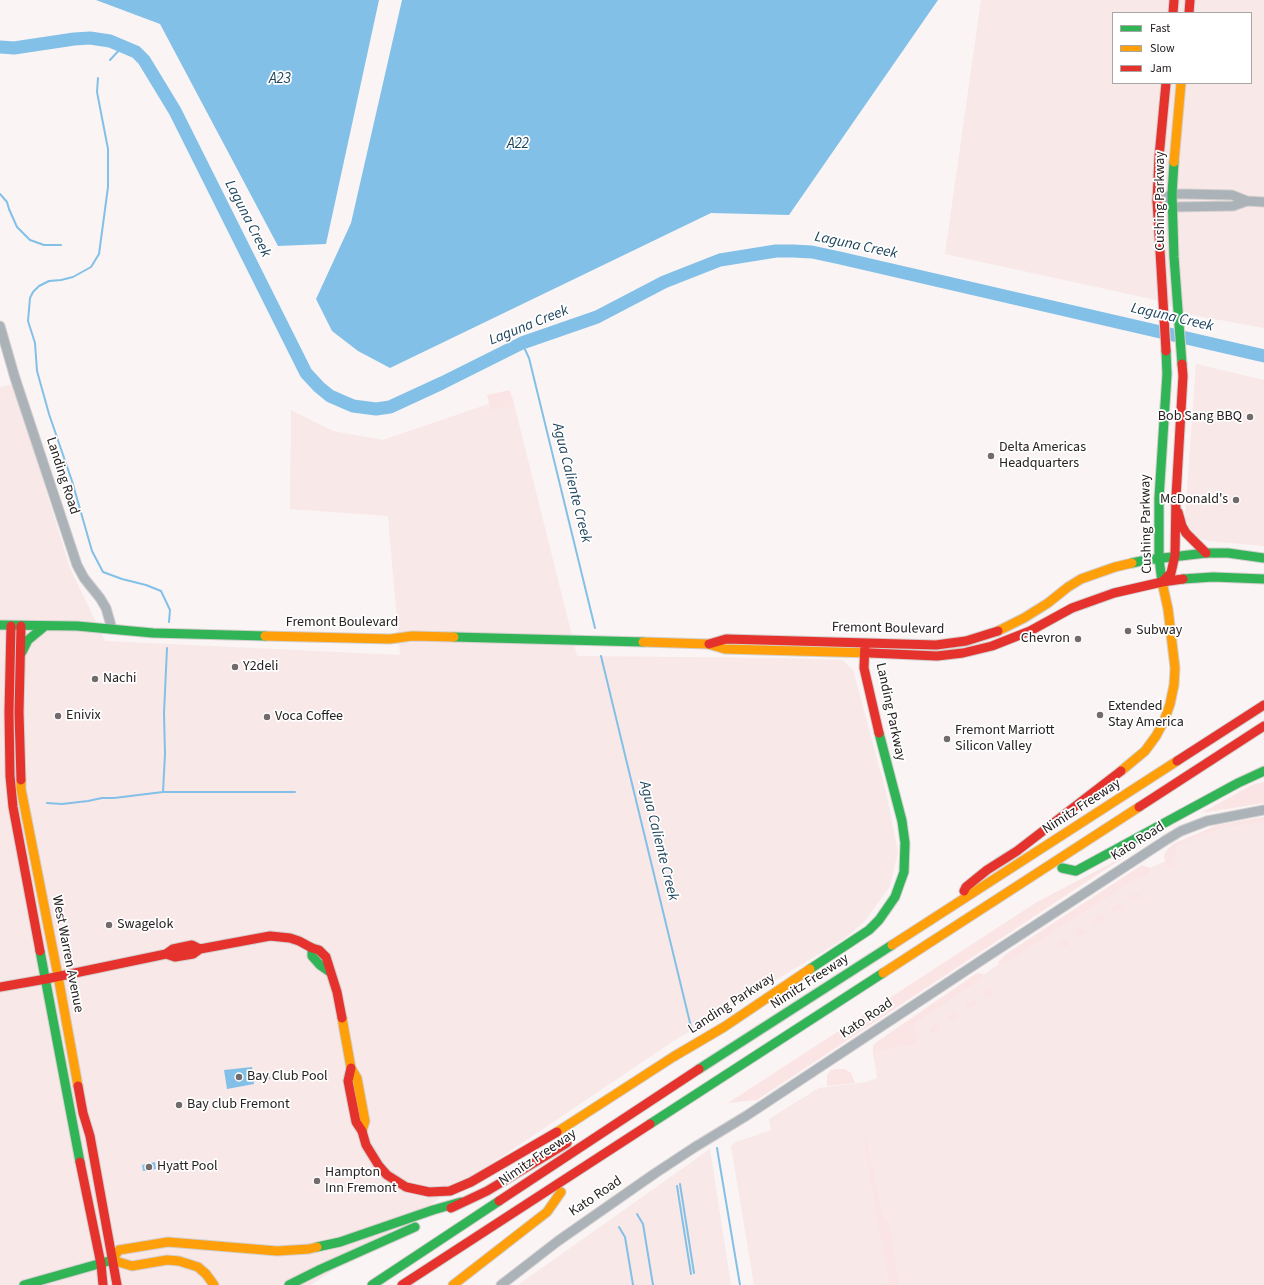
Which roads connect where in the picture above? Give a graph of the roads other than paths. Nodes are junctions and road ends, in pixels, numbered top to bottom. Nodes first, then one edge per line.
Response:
1 (1174, 0) edge
2 (1190, 0) edge
3 (1173, 12) edge
4 (1189, 12) edge
5 (1166, 84) edge
6 (1181, 84) edge
7 (1172, 194) junction
8 (1157, 201) junction
9 (1247, 201) junction
10 (1264, 202) edge
11 (1172, 207) junction
12 (0, 326) edge
13 (1176, 497) junction
14 (1206, 553) junction
15 (1175, 555) junction
16 (1160, 558) junction
17 (1264, 558) edge
18 (1264, 579) edge
19 (1162, 582) junction
20 (1048, 603) junction
21 (0, 625) edge
22 (1011, 625) junction
23 (16, 626) junction
24 (45, 626) junction
25 (112, 629) junction
26 (1030, 631) junction
27 (865, 643) junction
28 (708, 644) junction
29 (992, 646) junction
30 (864, 653) junction
31 (20, 657) junction
32 (1264, 700) edge
33 (1264, 705) edge
34 (1264, 726) edge
35 (1264, 734) edge
36 (1219, 735) junction
37 (1264, 772) edge
38 (1264, 810) edge
39 (1062, 868) junction
40 (958, 904) junction
41 (58, 976) junction
42 (46, 979) junction
43 (0, 987) edge
44 (605, 1130) junction
45 (561, 1192) junction
46 (461, 1202) junction
47 (112, 1260) junction
48 (101, 1264) junction
49 (24, 1285) edge
50 (103, 1285) edge
51 (117, 1285) edge
52 (214, 1285) edge
53 (289, 1285) edge
54 (372, 1285) edge
55 (402, 1285) edge
56 (418, 1285) edge
57 (453, 1285) edge
58 (501, 1285) edge

1 - 3 main road
2 - 4 main road
5 - 8 main road, Cushing Parkway
6 - 7 main road, Cushing Parkway
7 - 8 street
7 - 9 street
7 - 11 main road, Cushing Parkway
8 - 11 street
8 - 16 main road, Cushing Parkway
9 - 10 street
9 - 11 street
11 - 13 main road, Cushing Parkway
12 - 25 street, Landing Road
13 - 14 main road
13 - 15 main road, Cushing Parkway
14 - 15 main road, Fremont Boulevard
14 - 17 main road, Fremont Boulevard
15 - 16 main road, Fremont Boulevard
15 - 19 main road, Cushing Parkway
16 - 19 main road, Cushing Parkway
16 - 20 main road, Fremont Boulevard
18 - 19 main road, Fremont Boulevard
19 - 26 main road, Fremont Boulevard
19 - 40 main road
20 - 22 main road, Fremont Boulevard
20 - 26 main road
21 - 23 main road, Fremont Boulevard
22 - 27 main road, Fremont Boulevard
22 - 29 main road
23 - 24 main road, Fremont Boulevard
23 - 31 main road, West Warren Avenue
23 - 42 main road, West Warren Avenue
24 - 25 main road, Fremont Boulevard
24 - 31 main road
25 - 28 main road, Fremont Boulevard
26 - 29 main road, Fremont Boulevard
27 - 28 main road, Fremont Boulevard
27 - 30 main road, Landing Parkway
28 - 30 main road, Fremont Boulevard
29 - 30 main road, Fremont Boulevard
30 - 41 main road, Landing Parkway
31 - 41 main road, West Warren Avenue
32 - 36 main road
33 - 36 main road, Nimitz Freeway
34 - 55 main road
35 - 39 main road
36 - 40 main road, Nimitz Freeway
37 - 39 main road
38 - 58 street, Kato Road
39 - 45 main road
40 - 44 main road, Nimitz Freeway
41 - 42 main road, Landing Parkway
41 - 47 main road, West Warren Avenue
42 - 43 main road, Landing Parkway
42 - 48 main road, West Warren Avenue
44 - 46 main road
44 - 54 main road, Nimitz Freeway
45 - 56 main road
45 - 57 main road
46 - 47 main road
46 - 53 main road
47 - 48 main road
47 - 51 main road, West Warren Avenue
47 - 52 main road
48 - 49 main road
48 - 50 main road, West Warren Avenue

